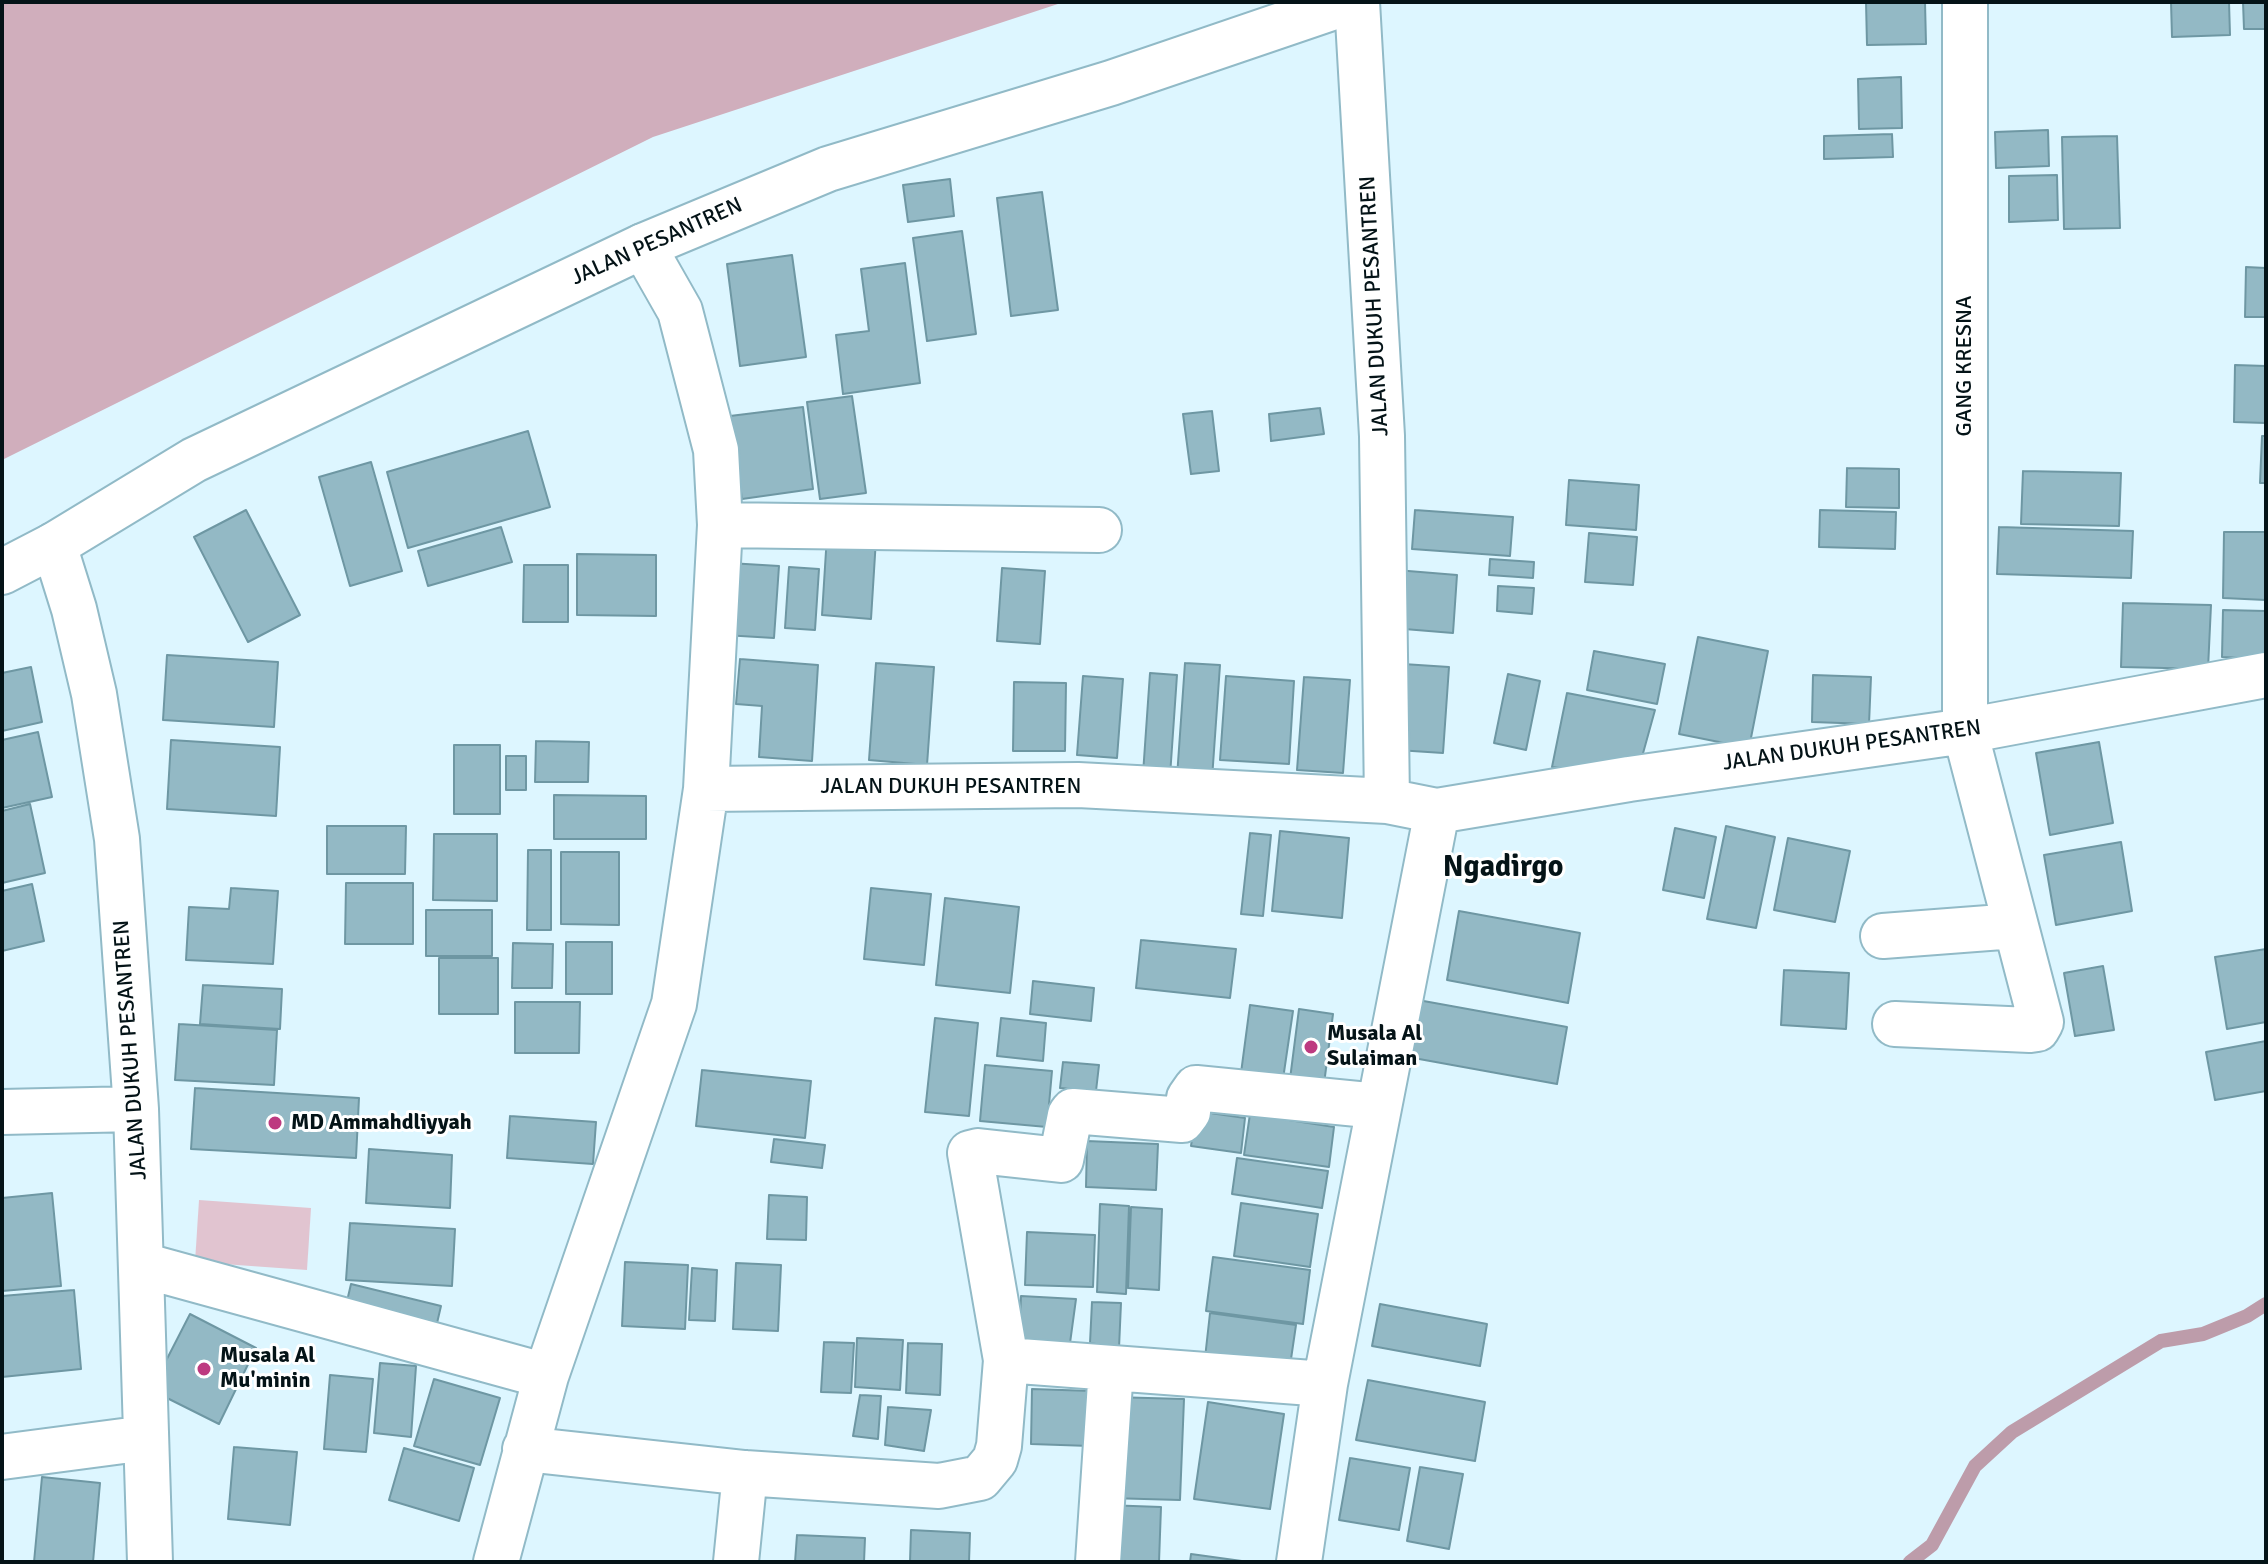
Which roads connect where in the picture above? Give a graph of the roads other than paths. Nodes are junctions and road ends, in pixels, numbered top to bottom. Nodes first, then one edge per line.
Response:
1 (1349, 2) edge
2 (1357, 2) edge
3 (1965, 2) edge
4 (643, 246) junction
5 (720, 525) junction
6 (1099, 530) dead end
7 (54, 545) junction
8 (2, 572) edge
9 (2266, 675) edge
10 (1965, 731) junction
11 (706, 789) junction
12 (1387, 801) junction
13 (1437, 811) junction
14 (2015, 926) junction
15 (1883, 936) dead end
16 (1895, 1024) dead end
17 (1378, 1106) junction
18 (136, 1109) junction
19 (2, 1112) edge
20 (142, 1265) junction
21 (1006, 1360) junction
22 (1111, 1368) junction
23 (546, 1376) junction
24 (1325, 1384) junction
25 (146, 1438) junction
26 (525, 1449) junction
27 (2, 1457) edge
28 (745, 1473) junction
29 (150, 1562) edge
30 (496, 1562) edge
31 (736, 1562) edge
32 (1098, 1562) edge
33 (1299, 1562) edge

1 - 4 street, JALAN PESANTREN
2 - 12 street, JALAN DUKUH PESANTREN
3 - 10 street, GANG KRESNA
4 - 5 street
4 - 7 street, JALAN PESANTREN
5 - 6 street
5 - 11 street
7 - 8 street, JALAN PESANTREN
7 - 18 street, JALAN DUKUH PESANTREN
9 - 10 street, JALAN DUKUH PESANTREN
10 - 13 street, JALAN DUKUH PESANTREN
10 - 14 street, GANG KRESNA
11 - 12 street, JALAN DUKUH PESANTREN
11 - 23 street
12 - 13 street, JALAN DUKUH PESANTREN
13 - 17 street
14 - 15 street
14 - 16 street, GANG KRESNA
17 - 21 street
17 - 24 street
18 - 19 street
18 - 20 street, JALAN DUKUH PESANTREN
20 - 23 street
20 - 25 street, JALAN DUKUH PESANTREN
21 - 22 street
21 - 28 street
22 - 24 street
22 - 32 street
23 - 26 street
24 - 33 street
25 - 27 street
25 - 29 street, JALAN DUKUH PESANTREN
26 - 28 street
26 - 30 street
28 - 31 street

